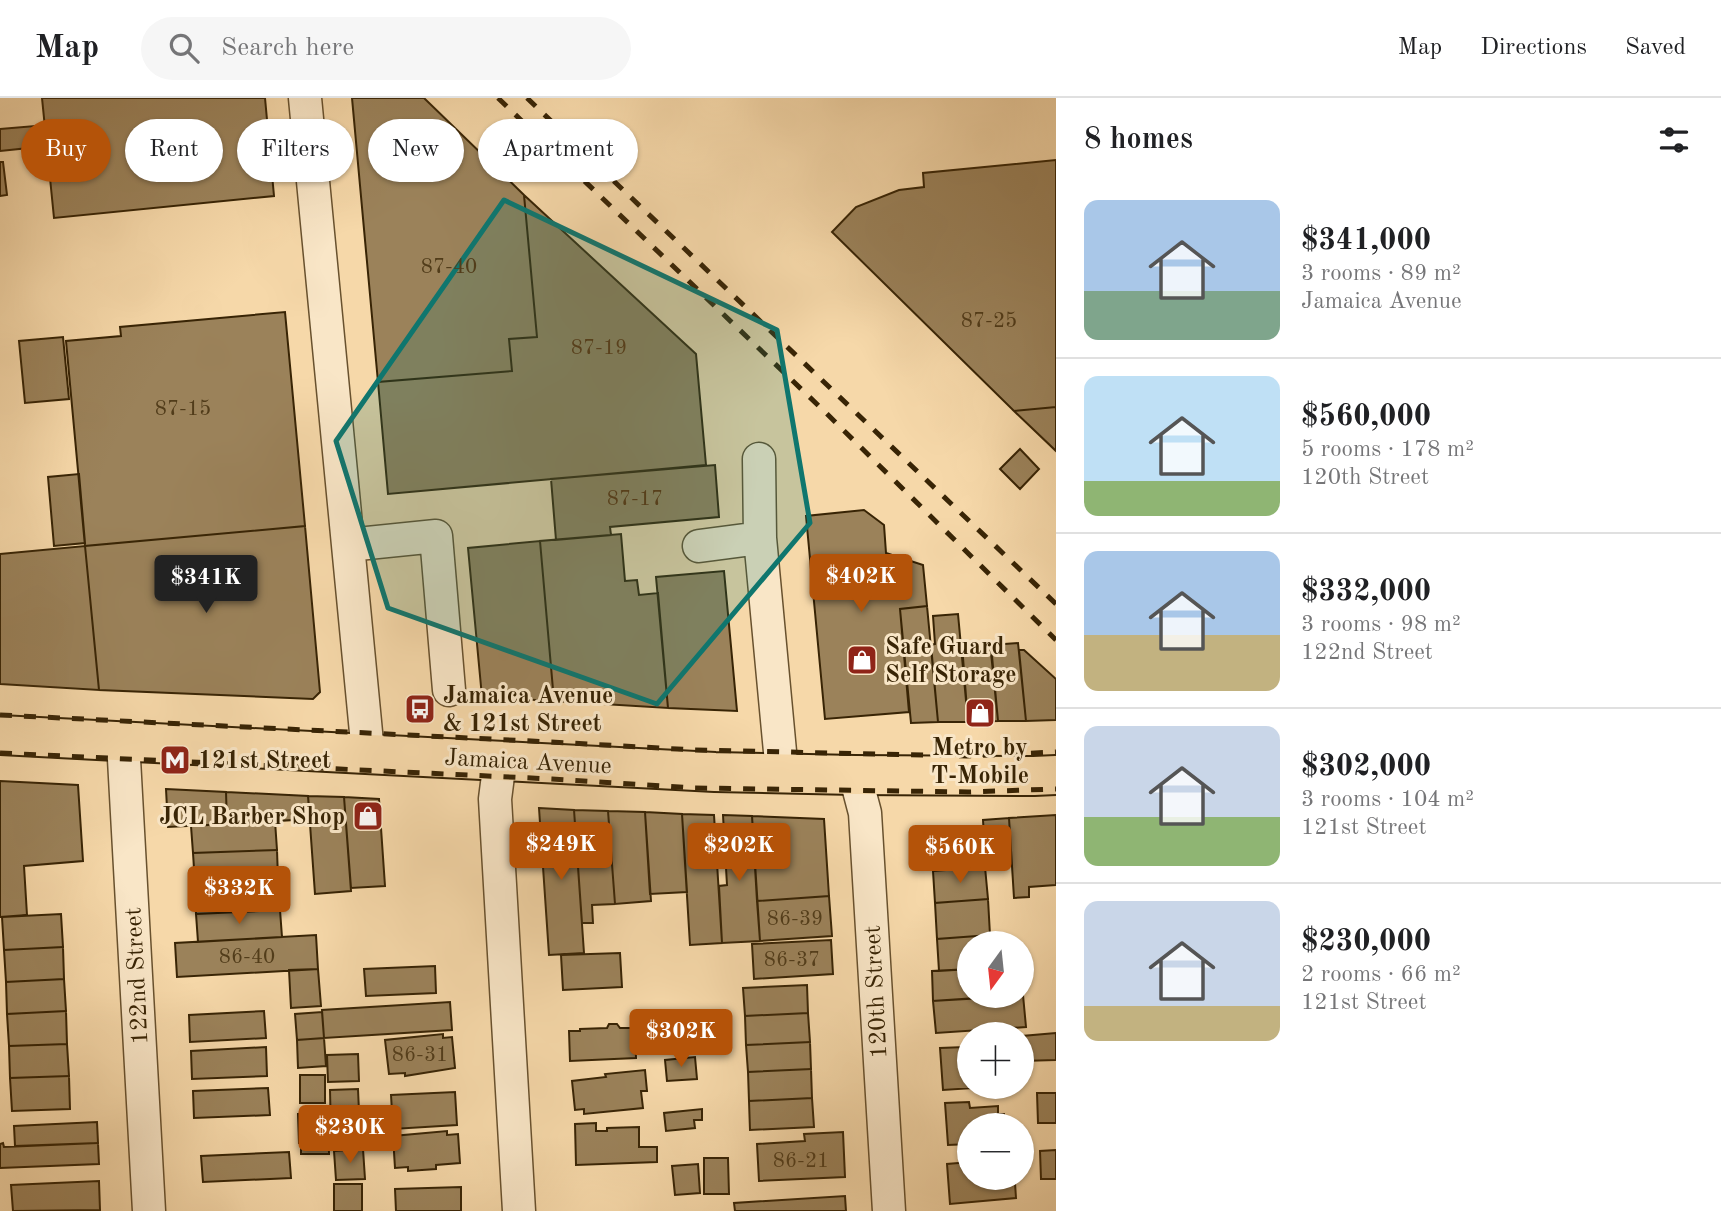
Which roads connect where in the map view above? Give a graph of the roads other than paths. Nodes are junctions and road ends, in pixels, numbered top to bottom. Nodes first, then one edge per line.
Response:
1 (305, 98) edge
2 (759, 459) dead end
3 (760, 538) junction
4 (348, 545) junction
5 (699, 546) dead end
6 (449, 690) dead end
7 (0, 735) edge
8 (122, 741) junction
9 (368, 753) junction
10 (500, 760) junction
11 (782, 773) junction
12 (855, 775) junction
13 (1056, 775) edge
14 (149, 1211) edge
15 (519, 1211) edge
16 (889, 1211) edge

1 - 4 street
2 - 3 street
3 - 5 street
3 - 11 street
4 - 6 street
4 - 9 street
7 - 8 main road, Jamaica Avenue
8 - 9 main road, Jamaica Avenue
8 - 14 street, 122nd Street
9 - 10 main road, Jamaica Avenue
10 - 11 main road, Jamaica Avenue
10 - 15 street
11 - 12 main road, Jamaica Avenue
12 - 13 main road, Jamaica Avenue
12 - 16 street, 120th Street

